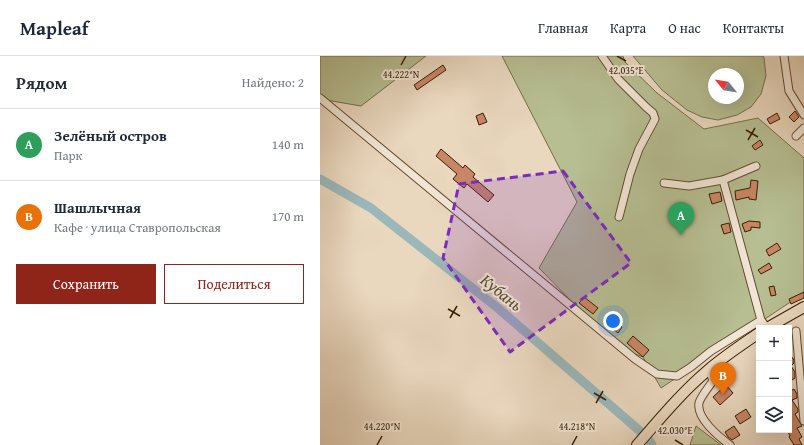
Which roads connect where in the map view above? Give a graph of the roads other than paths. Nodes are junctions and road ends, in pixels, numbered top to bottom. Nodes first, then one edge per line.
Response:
1 (602, 56) edge
2 (784, 56) edge
3 (320, 98) edge
4 (804, 115) edge
5 (804, 128) edge
6 (796, 136) dead end
7 (756, 166) dead end
8 (723, 180) junction
9 (664, 183) dead end
10 (619, 217) dead end
11 (804, 307) edge
12 (804, 313) edge
13 (765, 325) edge
14 (783, 325) edge
15 (756, 329) edge
16 (796, 331) dead end
17 (756, 335) edge
18 (756, 342) edge
19 (710, 375) junction
20 (684, 396) junction
21 (804, 421) edge
22 (636, 445) edge
23 (644, 445) edge
24 (730, 445) edge

1 - 10 street
2 - 4 street
3 - 15 street
5 - 6 street
7 - 8 street
8 - 9 street
8 - 13 street
11 - 13 highway
12 - 14 highway
16 - 21 street
17 - 20 highway
18 - 19 highway
19 - 20 highway
19 - 24 street
20 - 22 highway
20 - 23 highway

